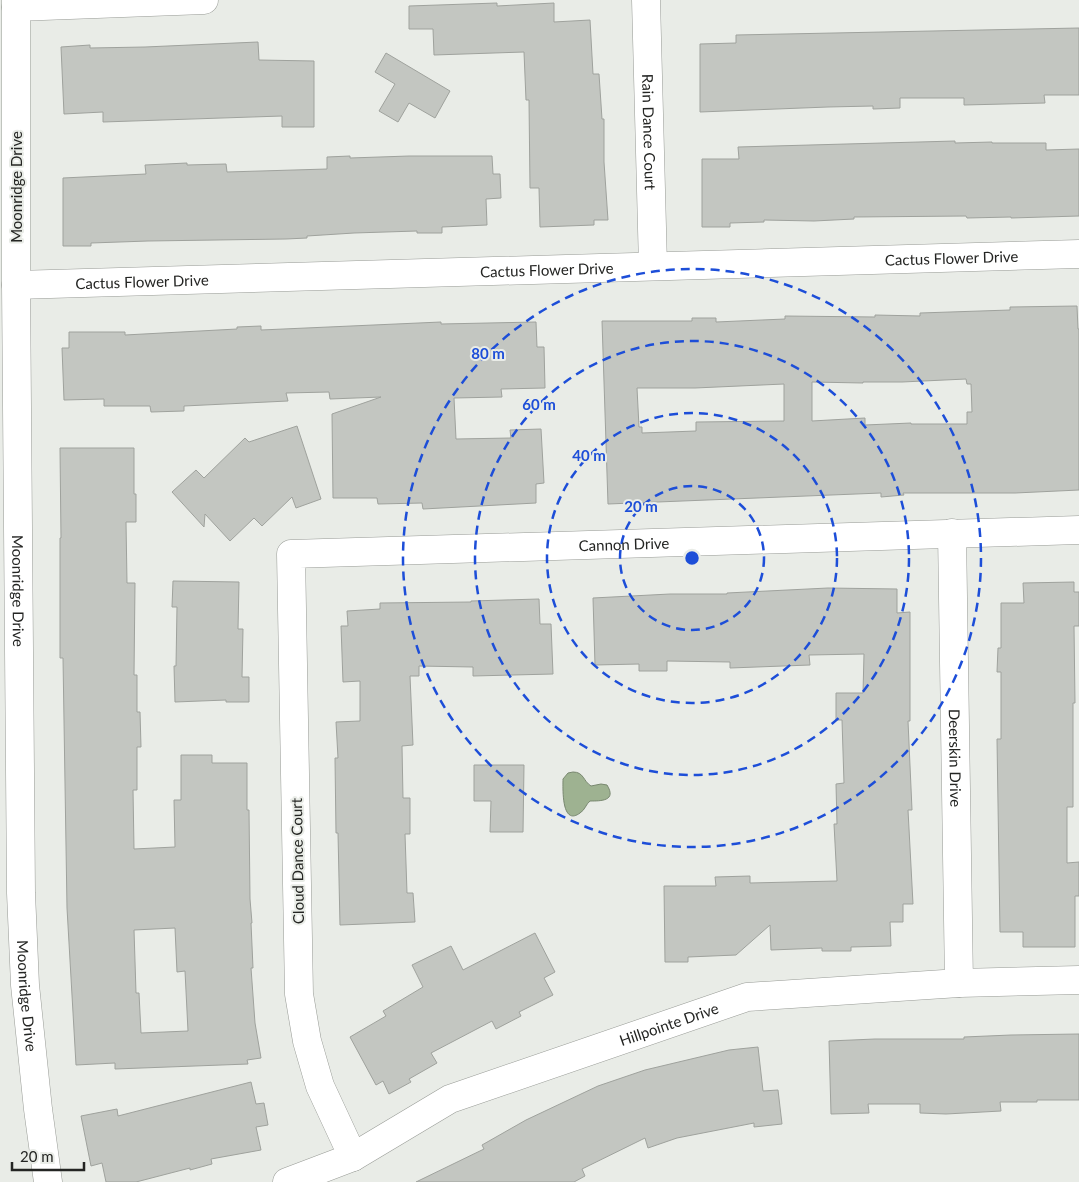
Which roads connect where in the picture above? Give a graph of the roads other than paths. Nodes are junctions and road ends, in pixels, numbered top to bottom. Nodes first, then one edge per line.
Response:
1 (204, 0) edge
2 (646, 0) edge
3 (16, 3) edge
4 (1079, 254) edge
5 (653, 266) junction
6 (16, 285) junction
7 (1079, 530) edge
8 (952, 534) junction
9 (291, 554) joint
10 (1079, 980) edge
11 (959, 983) junction
12 (353, 1157) junction
13 (48, 1182) edge
14 (287, 1182) edge

1 - 3 street
2 - 5 street, Rain Dance Court
3 - 6 street, Moonridge Drive
4 - 5 street, Cactus Flower Drive
5 - 6 street, Cactus Flower Drive
6 - 13 street, Moonridge Drive
7 - 8 street, Cannon Drive
8 - 9 street, Cannon Drive
8 - 11 street, Deerskin Drive
9 - 12 street, Cloud Dance Court
10 - 11 street, Hillpointe Drive
11 - 12 street, Hillpointe Drive
12 - 14 street, Hillpointe Drive

